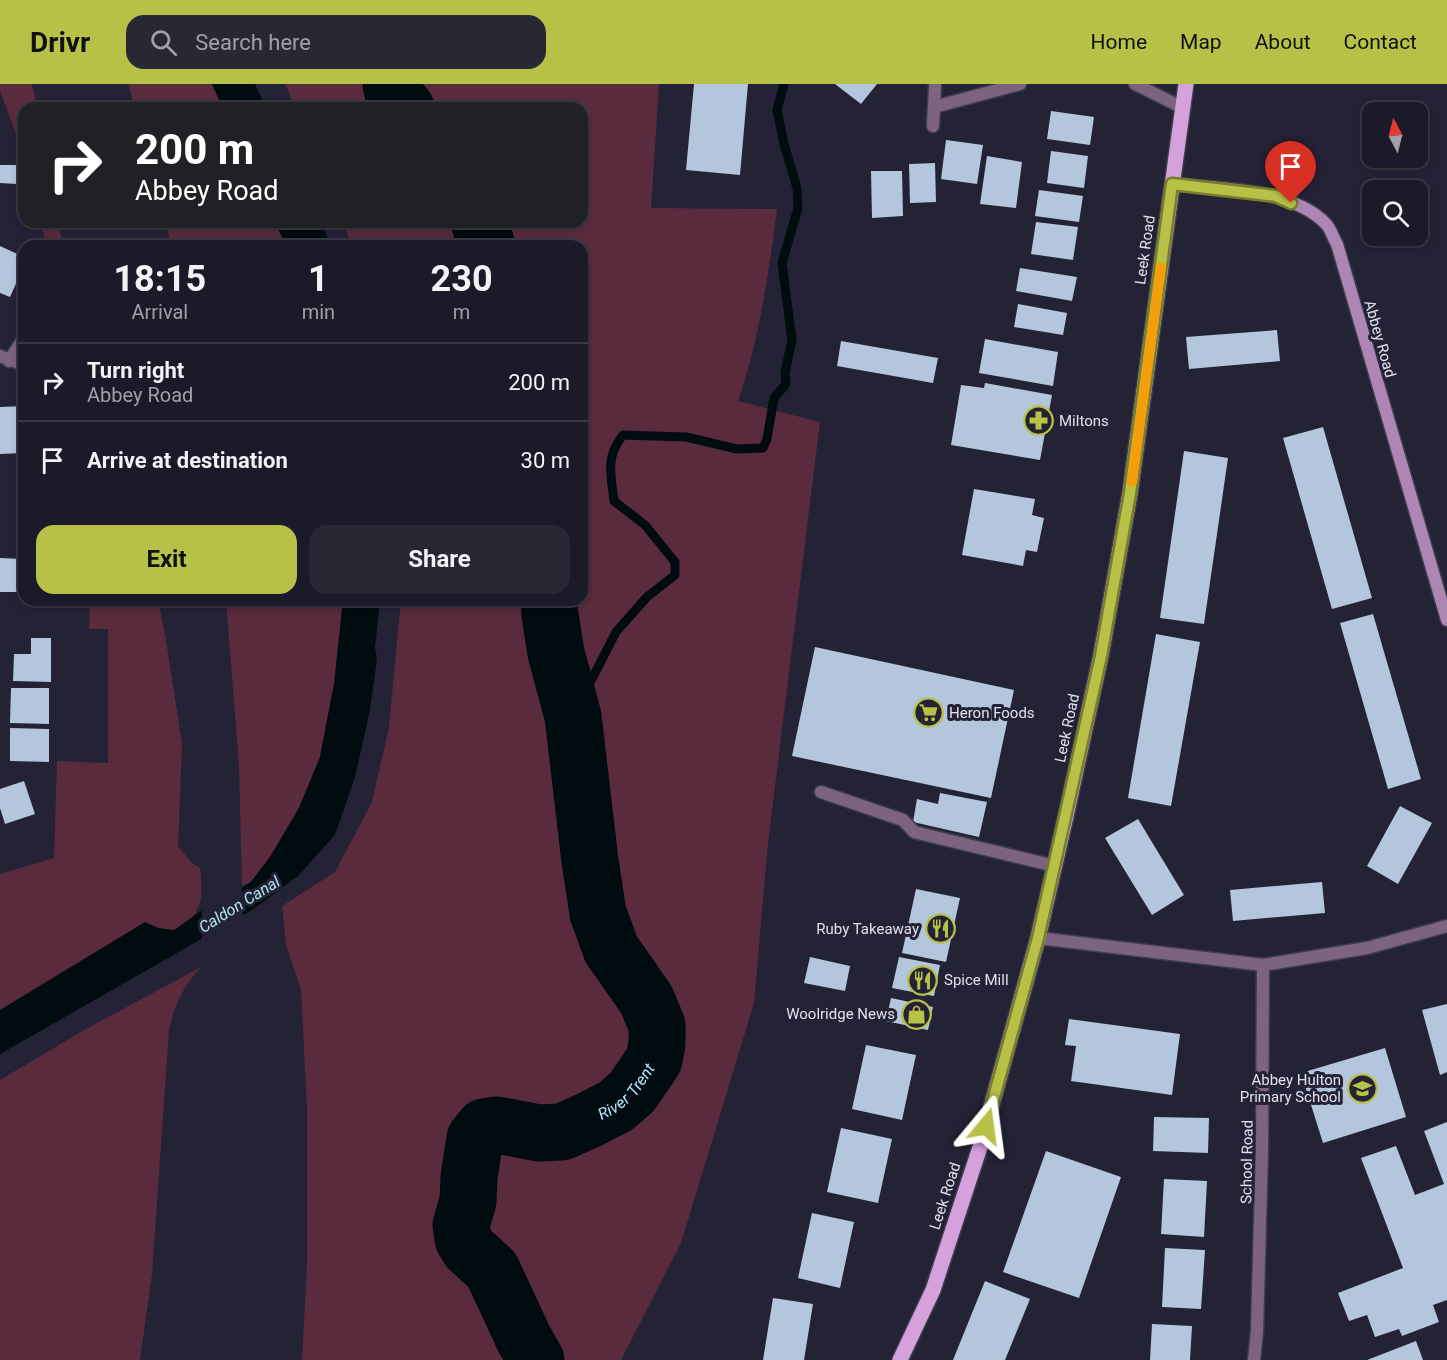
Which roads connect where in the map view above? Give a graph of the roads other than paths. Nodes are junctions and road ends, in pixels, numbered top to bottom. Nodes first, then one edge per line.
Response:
1 (1020, 84) edge
2 (1135, 84) edge
3 (1186, 84) edge
4 (935, 86) dead end
5 (934, 107) junction
6 (1183, 108) junction
7 (933, 126) dead end
8 (1172, 184) junction
9 (18, 345) edge
10 (5, 359) edge
11 (1447, 620) edge
12 (821, 792) dead end
13 (1055, 866) junction
14 (1447, 926) edge
15 (1038, 938) junction
16 (1263, 965) junction
17 (900, 1360) edge
18 (1254, 1360) edge

1 - 5 street
2 - 6 street
3 - 6 main road, Leek Road
4 - 5 street
5 - 7 street
6 - 8 main road, Leek Road
8 - 11 street, Abbey Road
8 - 13 main road, Leek Road
9 - 10 street
12 - 13 street
13 - 15 main road, Leek Road
14 - 16 street
15 - 16 street
15 - 17 main road, Leek Road
16 - 18 street, School Road

